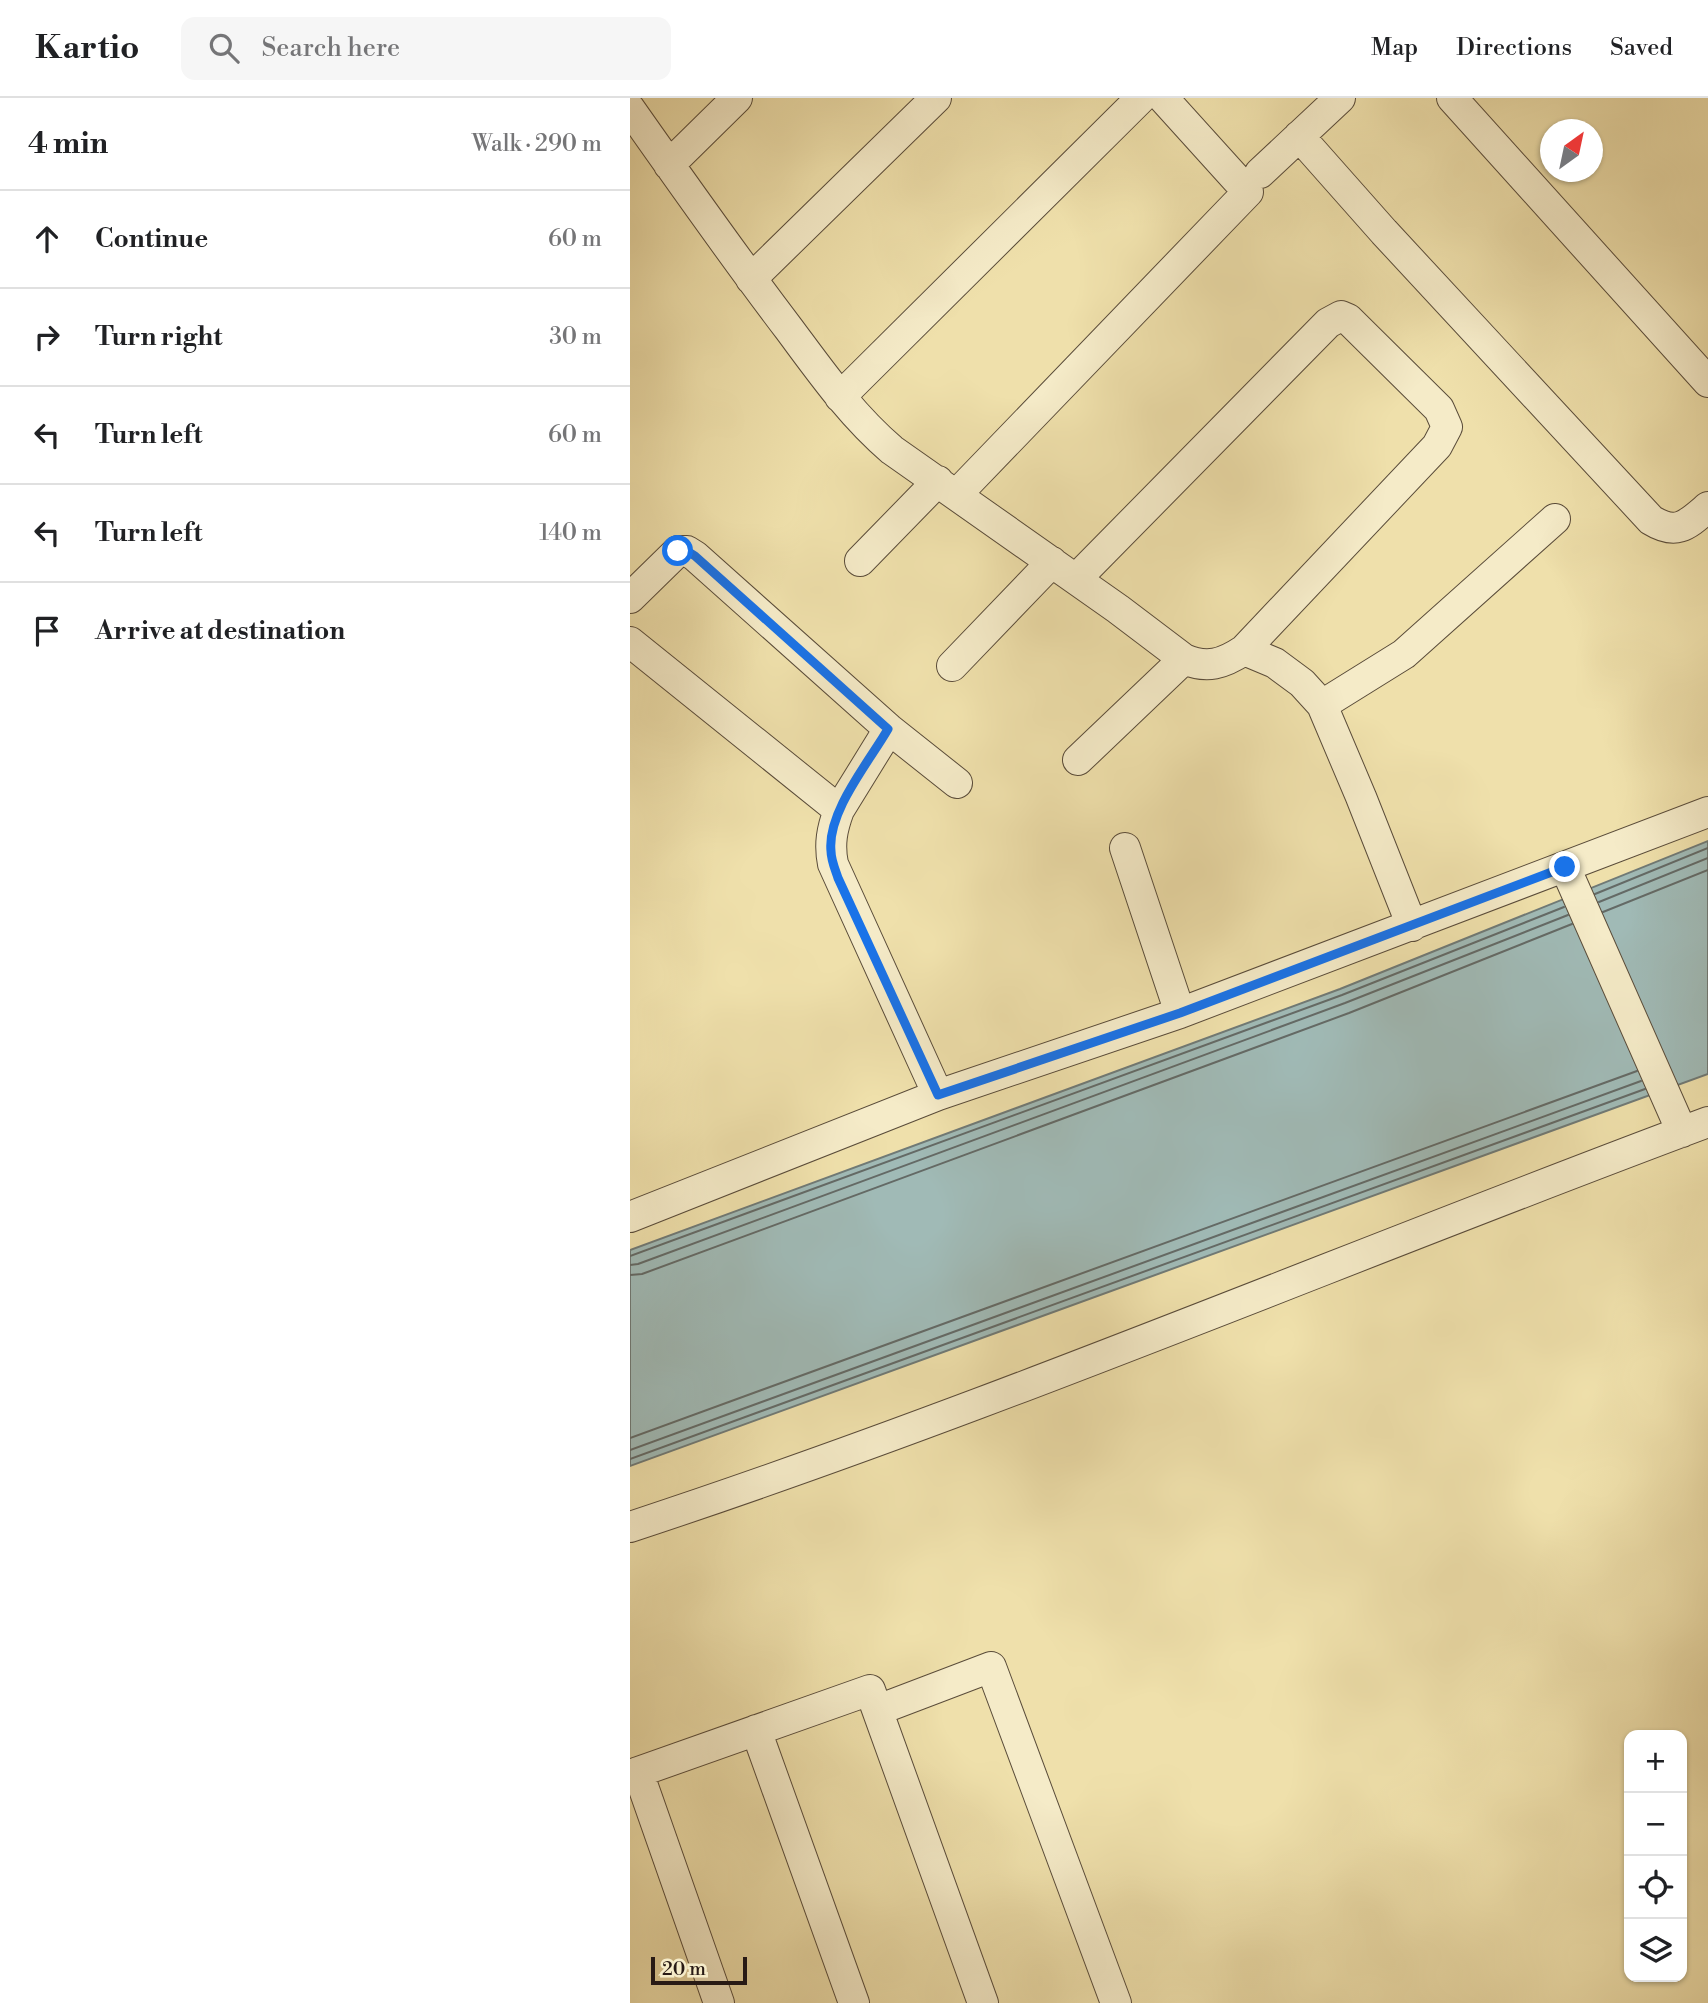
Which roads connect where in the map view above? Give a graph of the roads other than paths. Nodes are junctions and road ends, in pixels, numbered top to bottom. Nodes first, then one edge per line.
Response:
1 (737, 98) edge
2 (936, 98) edge
3 (1142, 98) edge
4 (1163, 98) edge
5 (1340, 98) edge
6 (1452, 98) edge
7 (630, 110) edge
8 (1299, 136) junction
9 (669, 165) junction
10 (1259, 173) dead end
11 (751, 279) junction
12 (1703, 367) edge
13 (840, 397) junction
14 (947, 488) junction
15 (1708, 508) edge
16 (1555, 519) dead end
17 (860, 561) dead end
18 (1052, 562) junction
19 (1076, 579) junction
20 (630, 598) edge
21 (630, 642) edge
22 (1244, 650) junction
23 (1184, 659) junction
24 (952, 666) dead end
25 (1322, 705) junction
26 (888, 729) junction
27 (1078, 760) dead end
28 (957, 783) dead end
29 (839, 810) junction
30 (1708, 812) edge
31 (1125, 848) dead end
32 (1565, 867) junction
33 (1412, 926) junction
34 (1180, 1013) junction
35 (938, 1095) junction
36 (1701, 1127) edge
37 (630, 1217) edge
38 (630, 1527) edge
39 (878, 1710) junction
40 (756, 1730) junction
41 (634, 1773) edge
42 (719, 2003) edge
43 (855, 2003) edge
44 (983, 2003) edge
45 (1116, 2003) edge

1 - 9 street
2 - 11 street
3 - 13 street
4 - 14 street
5 - 8 street
6 - 12 street
7 - 9 street
8 - 10 street
8 - 15 street
9 - 11 street
11 - 13 street
13 - 14 street
14 - 17 street
14 - 18 street
16 - 25 street
18 - 19 street
18 - 24 street
19 - 22 street
19 - 23 street
20 - 26 street
21 - 29 street
22 - 23 street
22 - 25 street
23 - 27 street
25 - 33 street
26 - 28 street
26 - 29 street
29 - 35 street
30 - 32 street
31 - 34 street
32 - 33 street
32 - 36 street
33 - 34 street
34 - 35 street
35 - 37 street
36 - 38 street
39 - 40 street
39 - 44 street
39 - 45 street
40 - 41 street
40 - 43 street
41 - 42 street

